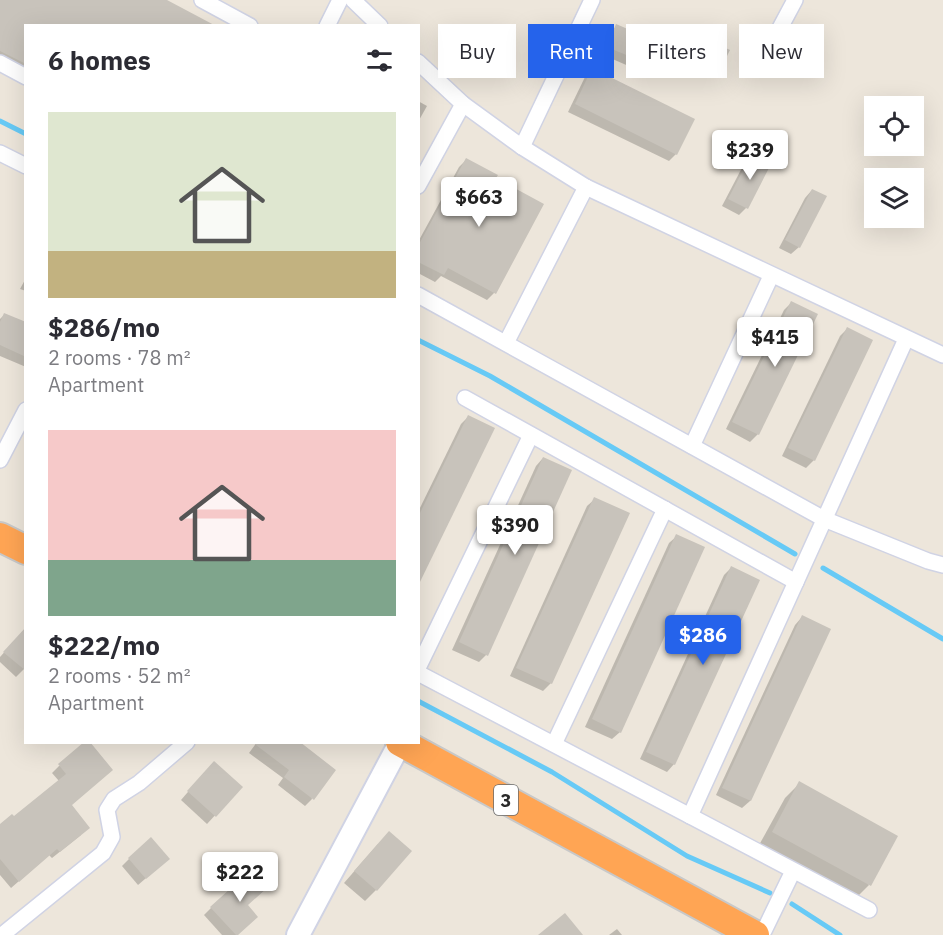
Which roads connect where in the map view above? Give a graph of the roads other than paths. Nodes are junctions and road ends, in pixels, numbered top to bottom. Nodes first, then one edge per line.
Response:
1 (202, 0) edge
2 (340, 0) edge
3 (353, 0) edge
4 (592, 0) edge
5 (795, 0) edge
6 (245, 24) edge
7 (328, 24) edge
8 (378, 24) edge
9 (782, 24) edge
10 (0, 63) edge
11 (420, 64) edge
12 (24, 76) edge
13 (463, 104) junction
14 (522, 147) junction
15 (0, 153) edge
16 (24, 165) edge
17 (420, 182) edge
18 (586, 187) junction
19 (771, 276) junction
20 (420, 296) edge
21 (906, 339) junction
22 (506, 343) junction
23 (943, 355) edge
24 (465, 398) dead end
25 (24, 414) edge
26 (531, 435) junction
27 (692, 446) junction
28 (0, 460) edge
29 (665, 509) junction
30 (824, 519) junction
31 (0, 537) edge
32 (24, 549) edge
33 (943, 565) edge
34 (796, 582) junction
35 (420, 664) edge
36 (420, 674) edge
37 (185, 744) edge
38 (399, 744) edge
39 (402, 744) edge
40 (554, 744) junction
41 (690, 816) junction
42 (793, 871) junction
43 (869, 910) dead end
44 (2, 935) edge
45 (298, 935) edge
46 (755, 935) edge
47 (762, 935) edge

1 - 6 street
2 - 7 street
3 - 8 street
4 - 14 street
5 - 9 street
10 - 12 street
11 - 13 street
13 - 14 street
13 - 17 street
14 - 18 street
15 - 16 street
18 - 19 street
18 - 22 street
19 - 21 street
19 - 27 street
20 - 22 street
21 - 23 street
21 - 30 street
22 - 27 street
24 - 26 street
25 - 28 street
26 - 29 street
26 - 35 street
27 - 30 street
29 - 34 street
29 - 40 street
30 - 33 street
30 - 34 street
31 - 32 highway
34 - 41 street
36 - 40 street
37 - 44 street
38 - 45 street
39 - 46 highway, 3
40 - 41 street
41 - 42 street
42 - 43 street
42 - 47 street

